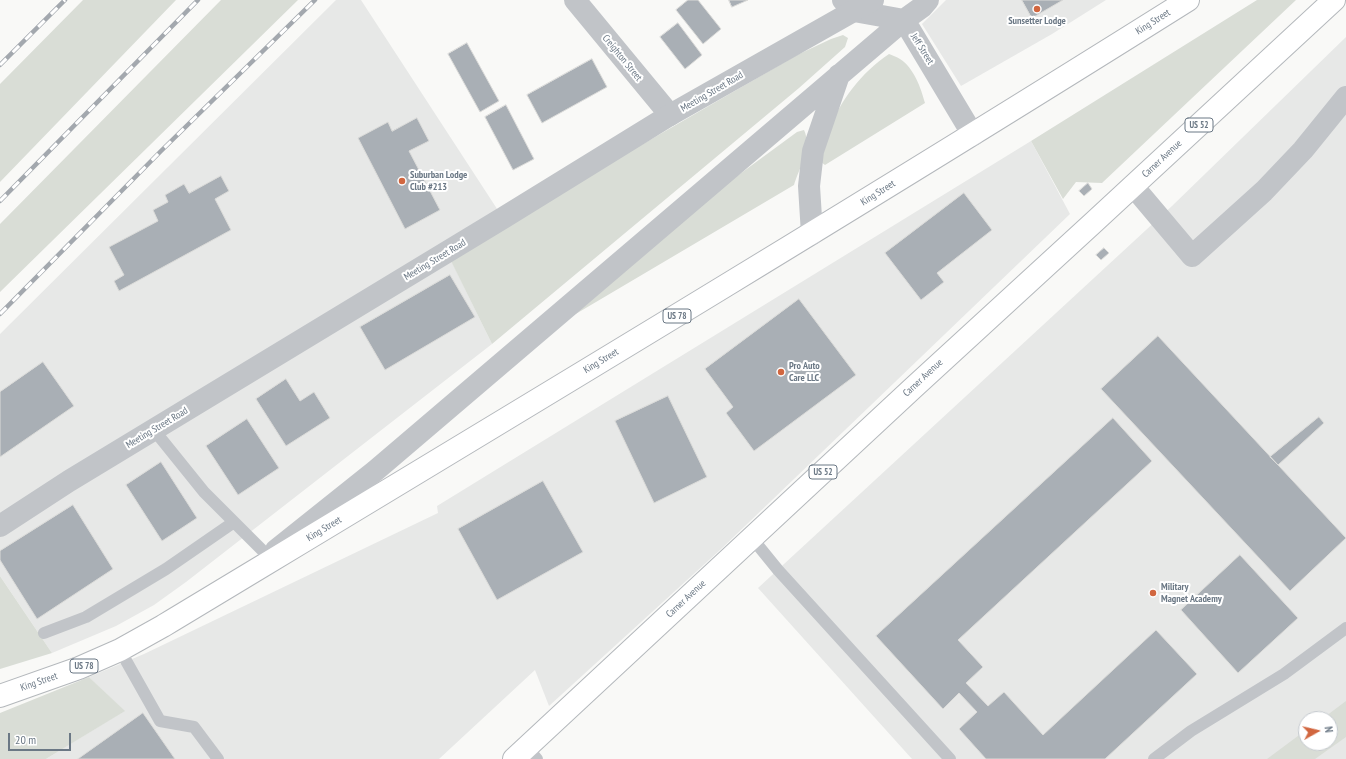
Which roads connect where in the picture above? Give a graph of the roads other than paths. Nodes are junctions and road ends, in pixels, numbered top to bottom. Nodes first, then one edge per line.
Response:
1 (575, 0) edge
2 (873, 0) edge
3 (928, 0) edge
4 (1188, 0) edge
5 (1334, 0) edge
6 (849, 6) edge
7 (904, 20) junction
8 (839, 75) junction
9 (1346, 97) edge
10 (670, 115) junction
11 (974, 135) junction
12 (1133, 186) junction
13 (812, 234) junction
14 (154, 430) junction
15 (234, 522) junction
16 (0, 526) edge
17 (752, 538) junction
18 (268, 556) junction
19 (163, 626) junction
20 (1346, 628) edge
21 (44, 633) dead end
22 (120, 650) junction
23 (0, 696) edge
24 (526, 755) edge
25 (218, 759) edge
26 (950, 759) edge
27 (1154, 759) edge

1 - 10 street, Creighton Street
2 - 6 street, Meeting Street Road
3 - 7 street
4 - 11 main road, King Street / US 78
5 - 12 main road, Carner Avenue / US 52
6 - 7 street
6 - 10 street, Meeting Street Road
7 - 8 street
7 - 11 street, Jeff Street
8 - 13 street
8 - 18 street
9 - 12 street
10 - 14 street, Meeting Street Road
11 - 13 main road, King Street / US 78
12 - 17 main road, Carner Avenue / US 52
13 - 19 main road, King Street / US 78
14 - 15 lane
14 - 16 street, Meeting Street Road
15 - 18 lane
15 - 21 lane
17 - 24 main road, Carner Avenue / US 52
17 - 26 lane
18 - 19 street
19 - 22 main road, King Street / US 78
20 - 27 lane
22 - 23 main road, King Street / US 78
22 - 25 lane

